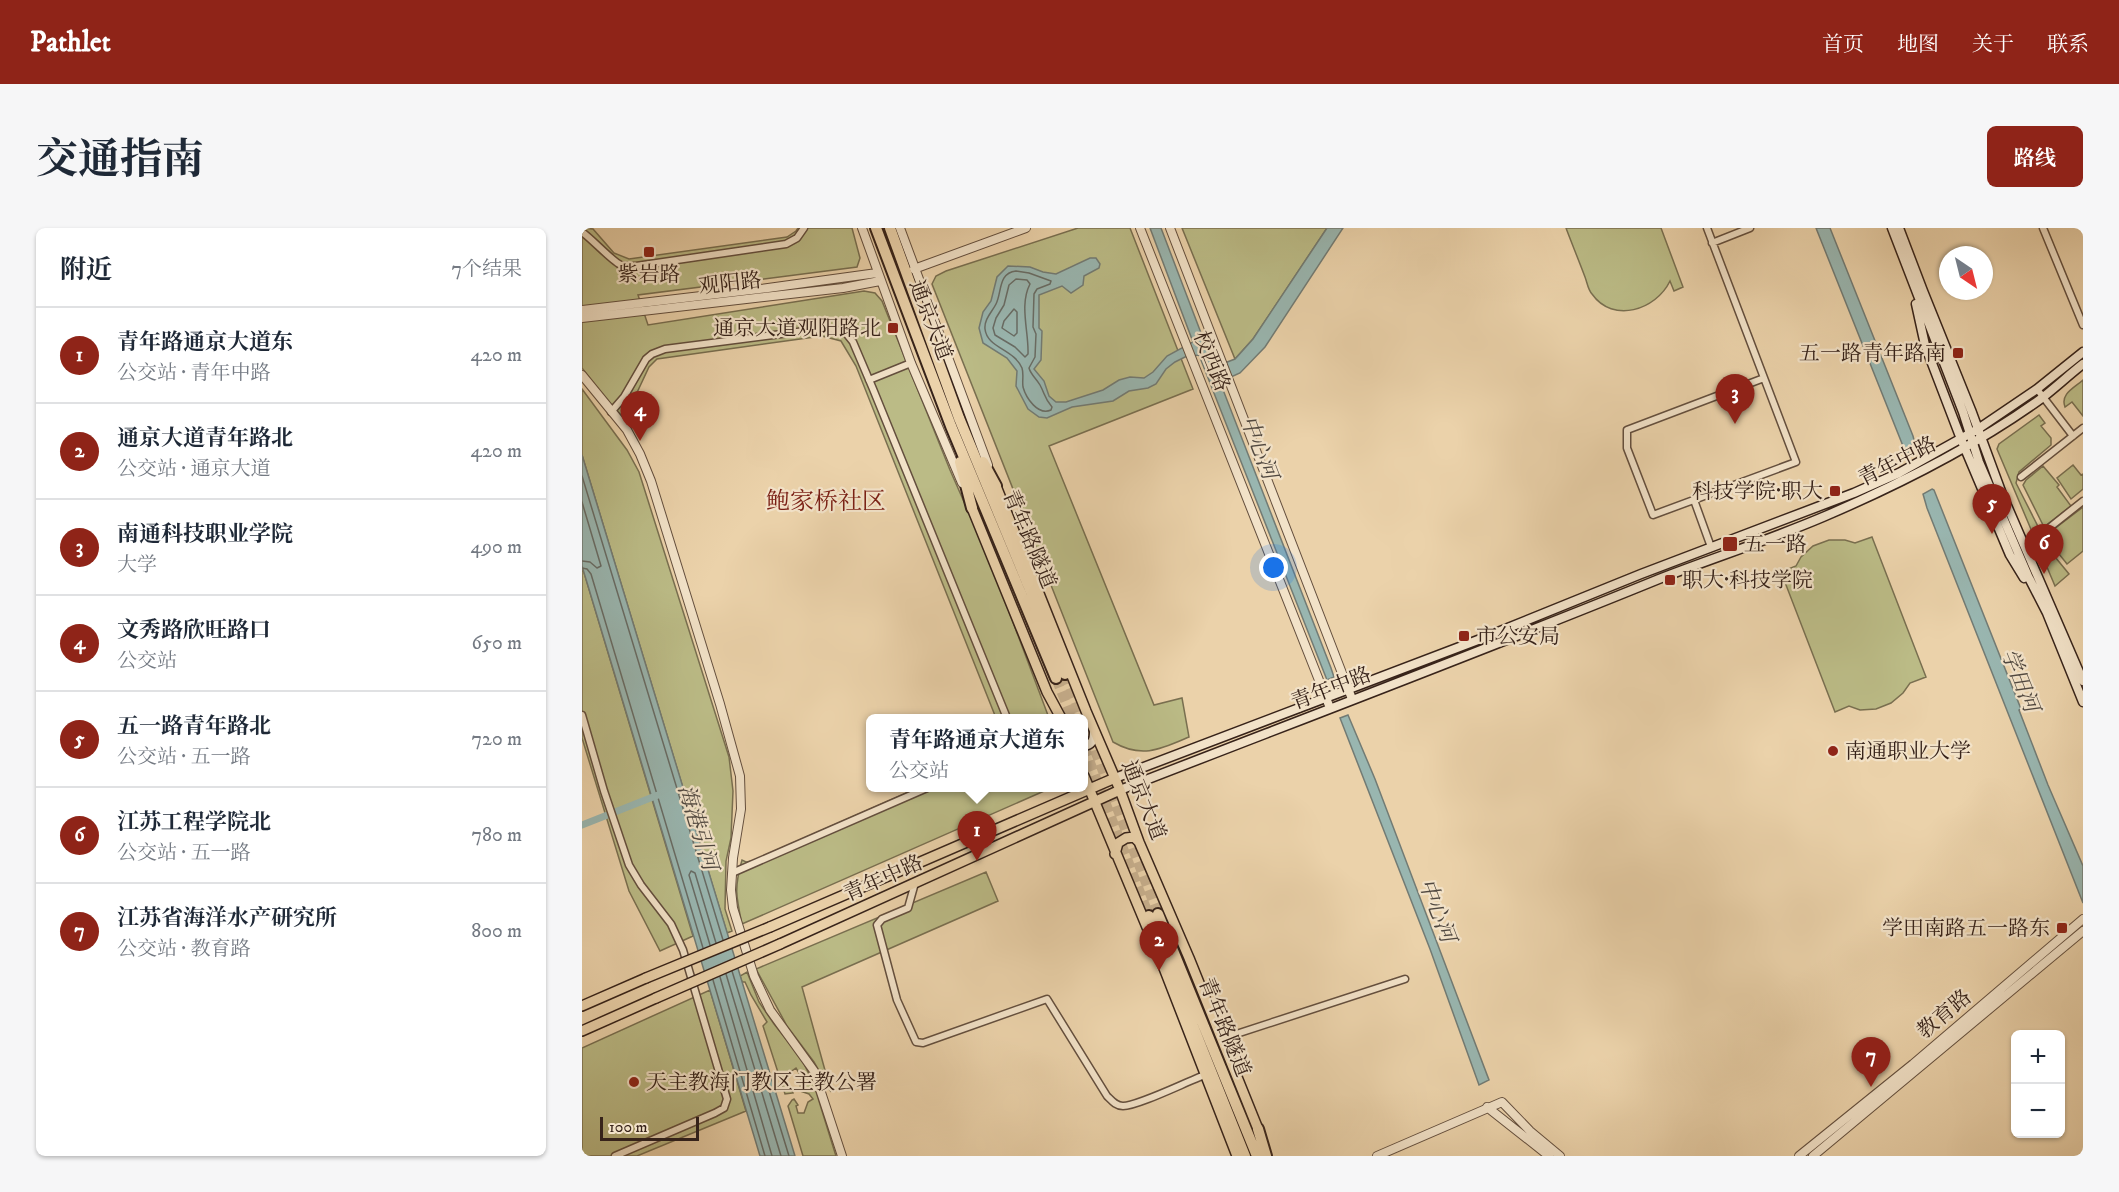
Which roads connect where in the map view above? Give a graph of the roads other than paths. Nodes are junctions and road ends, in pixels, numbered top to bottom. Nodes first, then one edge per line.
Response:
1 (804, 228) edge
2 (862, 228) edge
3 (876, 228) edge
4 (890, 228) edge
5 (900, 228) edge
6 (1026, 228) edge
7 (1140, 228) edge
8 (1170, 228) edge
9 (1707, 228) edge
10 (1750, 228) edge
11 (1892, 228) edge
12 (1899, 228) edge
13 (2043, 228) edge
14 (1016, 230) edge
15 (582, 232) edge
16 (1712, 243) junction
17 (914, 268) junction
18 (879, 277) junction
19 (620, 309) junction
20 (582, 310) edge
21 (582, 318) edge
22 (2083, 325) edge
23 (2083, 352) edge
24 (911, 363) junction
25 (2083, 364) edge
26 (582, 375) edge
27 (1764, 378) junction
28 (869, 380) junction
29 (2037, 389) junction
30 (2043, 397) junction
31 (611, 412) junction
32 (955, 422) junction
33 (2083, 428) edge
34 (2073, 436) junction
35 (1971, 438) junction
36 (2021, 477) dead end
37 (996, 486) junction
38 (1694, 500) junction
39 (2083, 501) edge
40 (972, 508) junction
41 (2044, 532) dead end
42 (1711, 548) junction
43 (1060, 676) tunnel mouth
44 (2083, 681) edge
45 (1349, 689) junction
46 (1326, 698) junction
47 (1352, 699) junction
48 (2083, 702) edge
49 (1330, 708) junction
50 (1005, 714) edge
51 (1059, 714) edge
52 (1087, 714) edge
53 (582, 715) edge
54 (1088, 717) edge
55 (1094, 732) junction
56 (1088, 745) edge
57 (1115, 778) junction
58 (1088, 788) joint
59 (1120, 790) junction
60 (918, 792) edge
61 (1079, 792) edge
62 (1094, 802) junction
63 (1139, 842) junction
64 (1115, 854) junction
65 (732, 873) junction
66 (915, 883) junction
67 (2083, 920) edge
68 (2083, 931) edge
69 (1405, 979) dead end
70 (582, 1006) edge
71 (582, 1031) edge
72 (1221, 1039) junction
73 (1915, 1067) junction
74 (1205, 1075) junction
75 (1487, 1107) junction
76 (1258, 1129) joint
77 (615, 1156) edge
78 (842, 1156) edge
79 (1237, 1156) edge
80 (1245, 1156) edge
81 (1257, 1156) edge
82 (1268, 1156) edge
83 (1377, 1156) edge
84 (1549, 1156) edge
85 (1560, 1156) edge
86 (1799, 1156) edge
87 (1813, 1156) edge

1 - 15 street
2 - 18 street
3 - 32 highway, 通京大道
4 - 32 highway, 通京大道
5 - 17 street
6 - 14 street
7 - 46 street, 校西路
8 - 45 street, 校西路
9 - 16 street
10 - 16 street
11 - 35 main road
12 - 35 main road
13 - 22 street
14 - 17 street
16 - 27 street
17 - 37 street
18 - 19 street, 观阳路
18 - 24 street
19 - 20 street, 观阳路
19 - 21 street, 观阳路
23 - 29 main road, 青年中路
24 - 28 street
24 - 40 street
25 - 30 main road, 青年中路
26 - 31 street
27 - 38 street
27 - 38 street
28 - 31 street
28 - 50 street
29 - 30 street
29 - 35 main road, 青年中路
30 - 34 street
30 - 35 main road, 青年中路
31 - 65 street
32 - 37 highway
32 - 40 highway
32 - 43 highway, 青年路隧道
33 - 34 street
34 - 36 street
35 - 42 main road, 青年中路
35 - 44 main road
35 - 47 main road, 青年中路
35 - 48 main road
37 - 52 main road, 通京大道
38 - 42 street
39 - 41 street
40 - 51 main road
42 - 45 main road, 青年中路
45 - 46 main road, 青年中路
45 - 47 street, 校西路
46 - 49 street, 校西路
46 - 57 main road, 青年中路
47 - 49 main road, 青年中路
49 - 59 main road, 青年中路
53 - 77 street
54 - 55 main road, 通京大道
55 - 56 main road
55 - 57 main road, 通京大道
57 - 58 main road, 青年中路
57 - 59 main road, 通京大道
58 - 62 main road
59 - 62 main road, 青年中路
59 - 63 main road, 通京大道
60 - 65 street
61 - 70 main road, 青年中路, bridge
62 - 64 main road
62 - 66 main road, 青年中路
63 - 64 main road
63 - 72 main road, 通京大道
64 - 74 main road
65 - 78 street
66 - 71 main road, 青年中路, bridge
66 - 74 street
67 - 73 street, 教育路
68 - 73 street, 教育路
69 - 72 street
72 - 76 main road, 通京大道
73 - 86 street, 教育路
73 - 87 street, 教育路
74 - 79 main road
75 - 83 street
75 - 84 street
75 - 85 street
76 - 82 highway
80 - 81 highway, 青年路隧道

